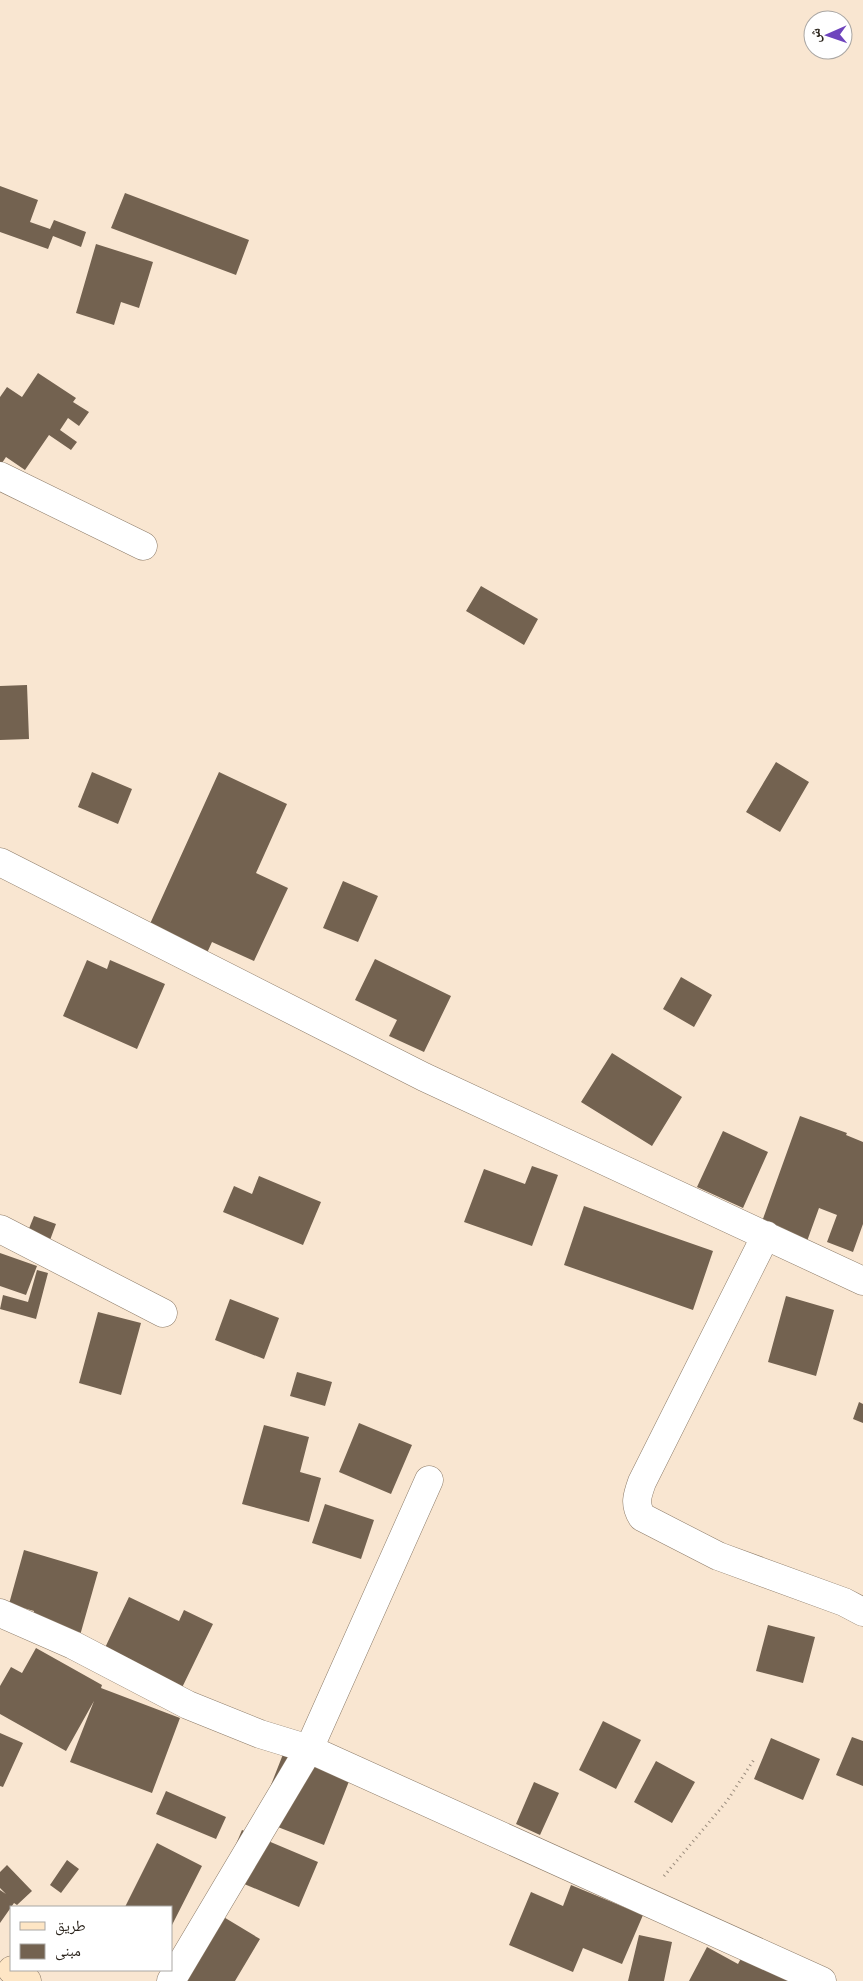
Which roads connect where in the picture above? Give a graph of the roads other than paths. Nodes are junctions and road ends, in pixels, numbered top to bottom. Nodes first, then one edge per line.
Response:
1 (0, 476) edge
2 (143, 546) dead end
3 (0, 862) edge
4 (0, 1230) edge
5 (766, 1235) junction
6 (863, 1280) edge
7 (163, 1314) dead end
8 (429, 1480) dead end
9 (0, 1612) edge
10 (863, 1612) edge
11 (309, 1749) junction
12 (14, 1971) edge
13 (27, 1981) edge
14 (171, 1981) edge
15 (822, 1981) edge

1 - 2 street
3 - 5 street
4 - 7 street
5 - 6 street
5 - 10 street
8 - 11 street
9 - 11 street
11 - 14 street
11 - 15 street
12 - 13 street

